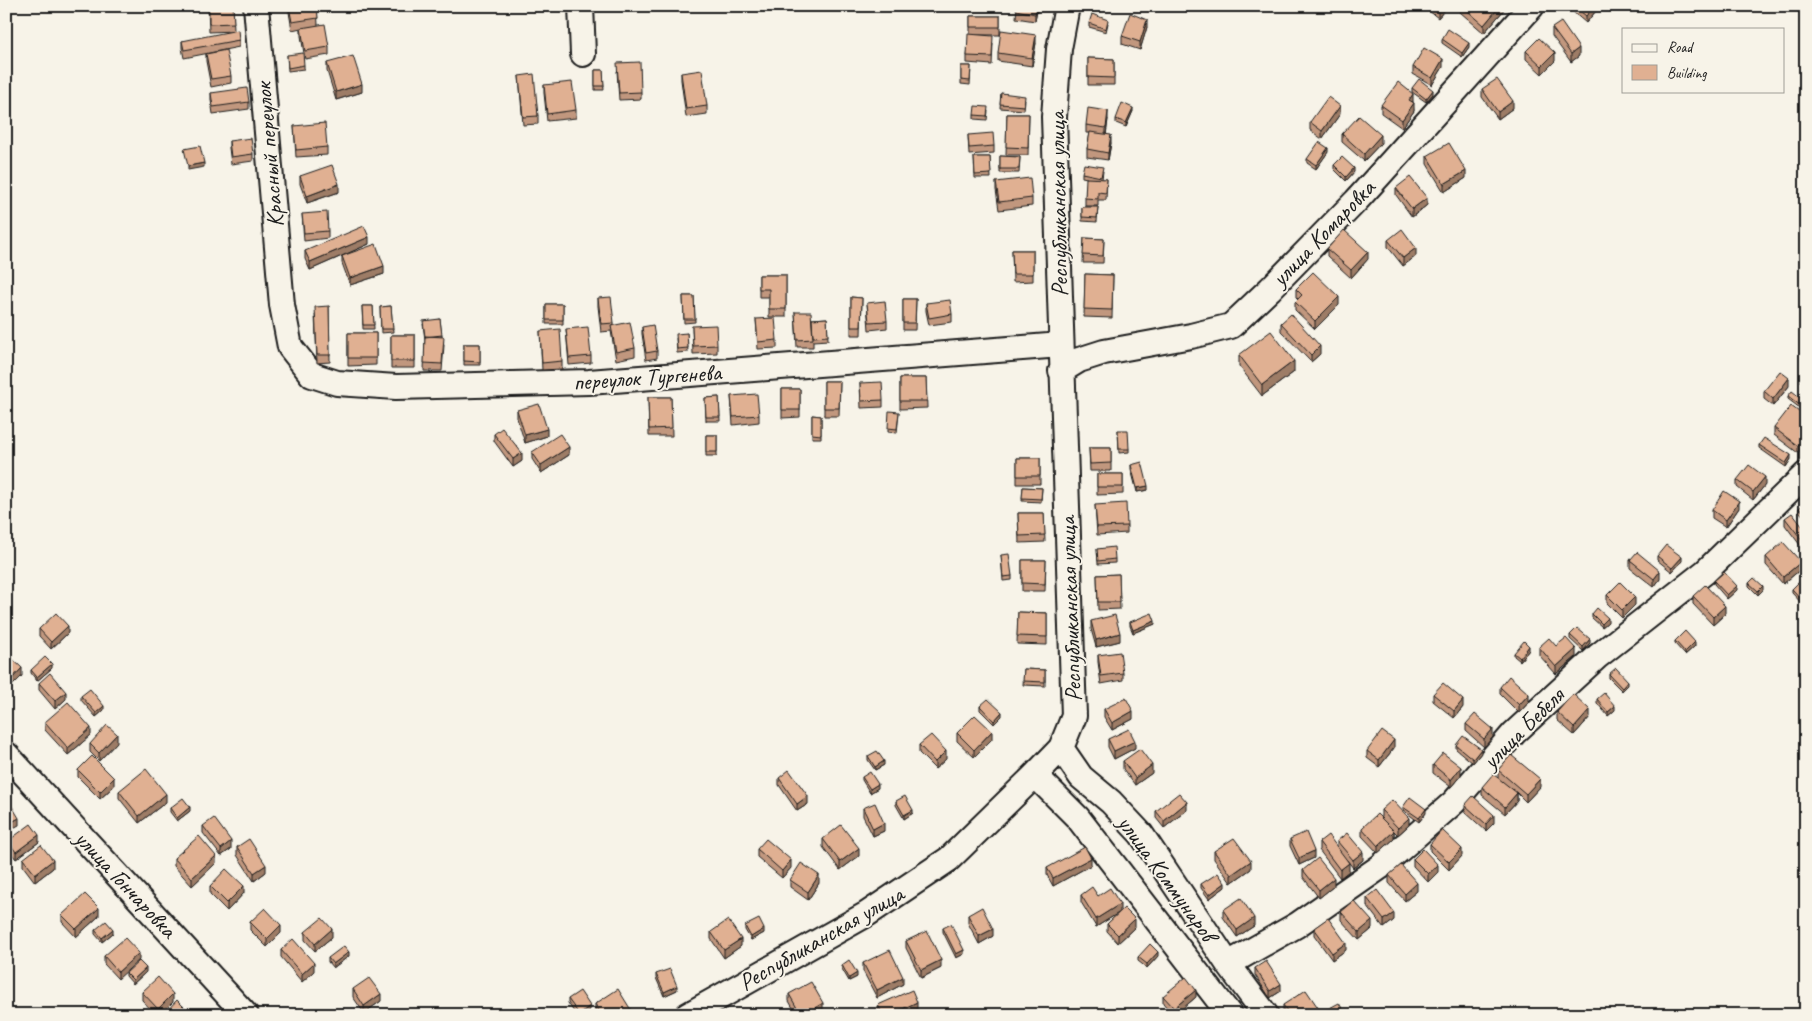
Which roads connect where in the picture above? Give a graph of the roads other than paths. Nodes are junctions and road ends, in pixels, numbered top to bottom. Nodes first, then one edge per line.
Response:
1 (256, 6) edge
2 (581, 6) edge
3 (1067, 6) edge
4 (1532, 6) edge
5 (583, 54) dead end
6 (282, 305) joint
7 (1061, 345) junction
8 (1062, 371) junction
9 (1806, 474) edge
10 (1061, 748) junction
11 (6, 754) edge
12 (1035, 775) junction
13 (1228, 964) junction
14 (246, 1015) edge
15 (688, 1015) edge
16 (1230, 1015) edge
17 (1266, 1015) edge

1 - 6 street, Красный переулок
2 - 5 street
3 - 7 street, Республиканская улица
4 - 8 street, улица Комаровка
6 - 7 street, переулок Тургенева
7 - 8 street, Республиканская улица
8 - 10 street, Республиканская улица
9 - 13 street, улица Бебеля
10 - 12 street, Республиканская улица
10 - 13 street, улица Коммунаров
11 - 14 street, улица Гончаровка
12 - 15 street, Республиканская улица
12 - 16 street, улица Коммунаров
13 - 17 street, улица Коммунаров

